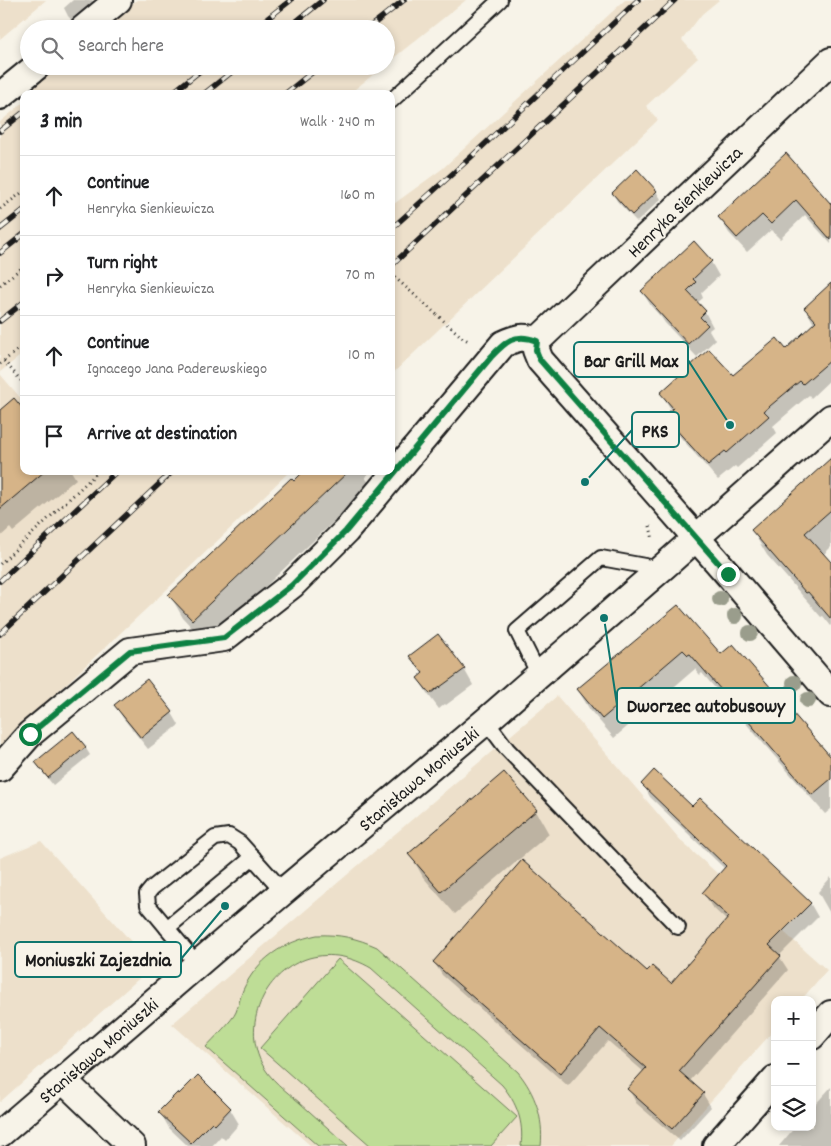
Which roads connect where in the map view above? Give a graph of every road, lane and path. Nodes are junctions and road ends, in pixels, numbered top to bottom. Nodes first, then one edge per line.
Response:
1 (118, 0) edge
2 (500, 0) edge
3 (94, 20) edge
4 (831, 61) edge
5 (26, 75) edge
6 (0, 96) edge
7 (395, 97) edge
8 (20, 194) edge
9 (0, 209) edge
10 (20, 269) edge
11 (395, 278) edge
12 (0, 285) edge
13 (537, 341) junction
14 (472, 344) dead end
15 (20, 348) edge
16 (4, 361) junction
17 (0, 364) edge
18 (20, 379) edge
19 (831, 418) edge
20 (395, 473) edge
21 (94, 475) edge
22 (393, 475) edge
23 (648, 521) dead end
24 (696, 538) junction
25 (654, 542) dead end
26 (0, 564) edge
27 (661, 569) junction
28 (539, 674) junction
29 (831, 694) edge
30 (486, 721) junction
31 (0, 768) edge
32 (253, 857) junction
33 (283, 891) junction
34 (678, 927) dead end
35 (167, 928) junction
36 (197, 964) junction
37 (831, 1014) edge
38 (816, 1031) edge
39 (63, 1080) junction
40 (771, 1084) edge
41 (0, 1134) edge
42 (132, 1146) edge
43 (716, 1146) edge

1 - 3 street
2 - 7 lane
4 - 13 street, Henryka Sienkiewicza
5 - 6 street
8 - 9 path
10 - 12 path
11 - 14 path
13 - 20 street
13 - 24 street
15 - 16 path
16 - 17 path
16 - 18 path
19 - 24 street, Stanisława Moniuszki
21 - 26 path
22 - 31 street
23 - 25 path
24 - 27 street, Stanisława Moniuszki
24 - 29 street
27 - 28 street, Stanisława Moniuszki
27 - 28 lane
28 - 30 street, Stanisława Moniuszki
30 - 33 street, Stanisława Moniuszki
30 - 34 lane
32 - 33 lane
32 - 35 lane
32 - 35 lane
33 - 36 street, Stanisława Moniuszki
35 - 36 lane
36 - 39 street, Stanisława Moniuszki
37 - 38 street
39 - 41 street, Stanisława Moniuszki
39 - 42 street
40 - 43 street

